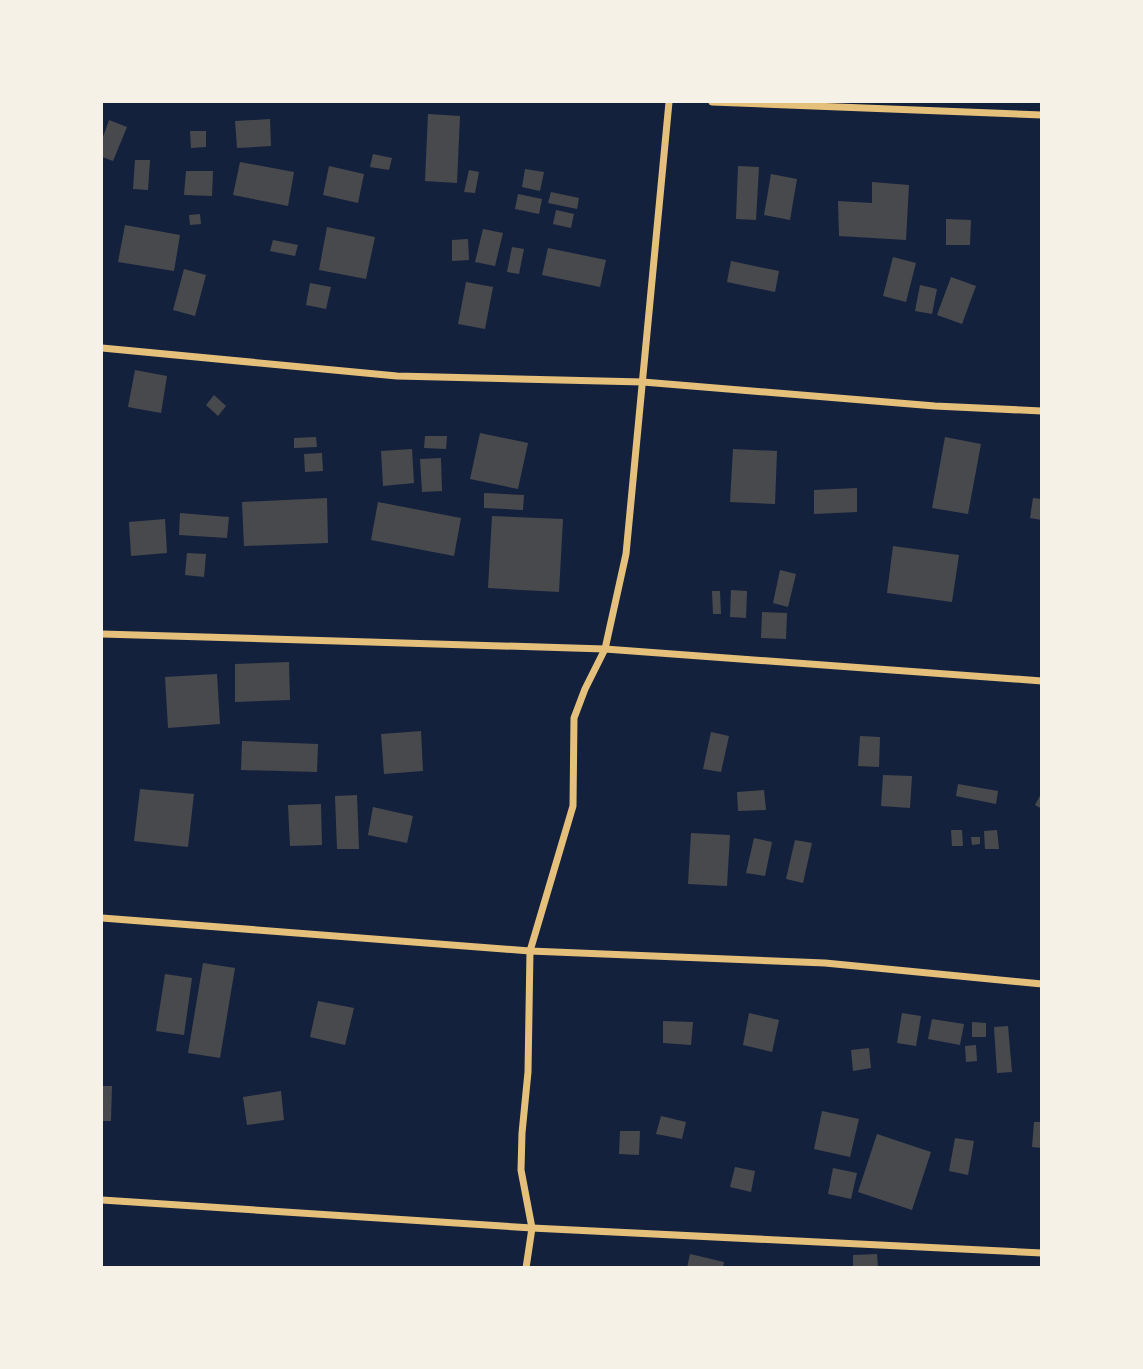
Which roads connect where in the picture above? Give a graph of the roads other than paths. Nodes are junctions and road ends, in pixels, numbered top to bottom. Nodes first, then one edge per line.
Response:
1 (669, 102) edge
2 (712, 102) edge
3 (1041, 115) edge
4 (102, 348) edge
5 (643, 382) junction
6 (1041, 411) edge
7 (102, 634) edge
8 (606, 649) junction
9 (1041, 681) edge
10 (102, 918) edge
11 (530, 951) junction
12 (1041, 984) edge
13 (102, 1200) edge
14 (532, 1228) junction
15 (1041, 1253) edge
16 (526, 1268) edge

1 - 5 street
2 - 3 street
4 - 5 street
5 - 6 street
5 - 8 street
7 - 8 street
8 - 9 street
8 - 11 street
10 - 11 street
11 - 12 street
11 - 14 street
13 - 14 street
14 - 15 street
14 - 16 street

